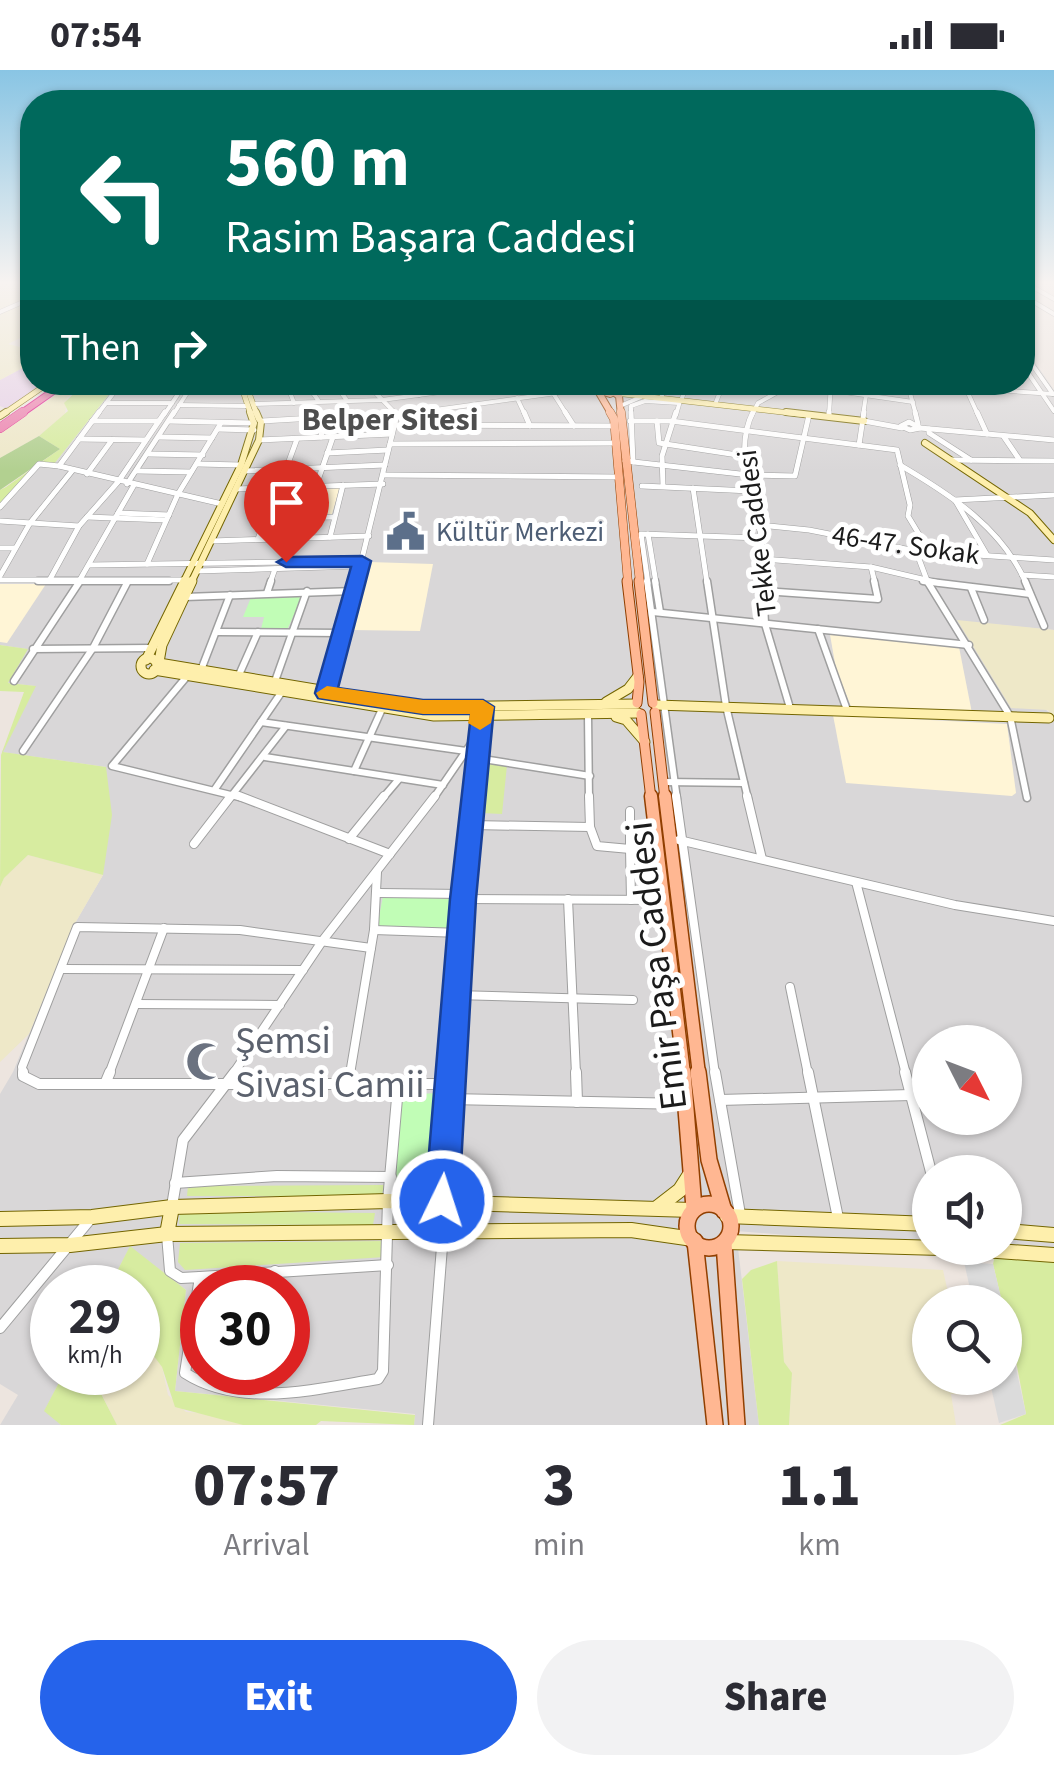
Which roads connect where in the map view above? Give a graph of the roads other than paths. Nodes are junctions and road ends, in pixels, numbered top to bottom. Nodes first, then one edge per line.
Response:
1 (1035, 370) edge
2 (1040, 374) junction
3 (1054, 378) edge
4 (1035, 384) edge
5 (1035, 393) edge
6 (1043, 394) junction
7 (36, 395) edge
8 (45, 395) edge
9 (112, 395) edge
10 (180, 395) edge
11 (182, 395) edge
12 (247, 395) edge
13 (291, 395) edge
14 (314, 395) edge
15 (340, 395) edge
16 (377, 395) edge
17 (419, 395) edge
18 (516, 395) edge
19 (539, 395) edge
20 (554, 395) edge
21 (602, 395) edge
22 (619, 395) edge
23 (646, 395) junction
24 (682, 395) edge
25 (719, 395) edge
26 (775, 395) edge
27 (830, 395) edge
28 (868, 395) edge
29 (869, 395) edge
30 (911, 395) edge
31 (969, 395) edge
32 (1053, 395) edge
33 (662, 396) joint
34 (518, 398) junction
35 (343, 400) junction
36 (382, 400) junction
37 (680, 400) junction
38 (294, 402) junction
39 (319, 402) junction
40 (716, 402) junction
41 (913, 402) junction
42 (106, 403) junction
43 (176, 404) junction
44 (250, 405) junction
45 (620, 406) junction
46 (753, 408) junction
47 (1054, 411) edge
48 (397, 415) junction
49 (809, 415) junction
50 (829, 417) junction
51 (324, 418) junction
52 (334, 418) junction
53 (92, 421) junction
54 (161, 421) junction
55 (168, 421) junction
56 (657, 421) junction
57 (671, 421) junction
58 (864, 421) junction
59 (0, 422) edge
60 (630, 422) junction
61 (256, 423) junction
62 (220, 426) junction
63 (395, 426) junction
64 (530, 426) junction
65 (574, 426) junction
66 (614, 426) junction
67 (904, 426) junction
68 (919, 428) junction
69 (929, 428) junction
70 (744, 430) junction
71 (392, 434) junction
72 (987, 434) junction
73 (1003, 436) junction
74 (158, 437) junction
75 (333, 437) junction
76 (803, 437) junction
77 (78, 438) junction
78 (213, 438) junction
79 (297, 438) junction
80 (321, 438) junction
81 (113, 439) junction
82 (148, 440) junction
83 (259, 440) junction
84 (1054, 440) edge
85 (615, 443) junction
86 (926, 443) junction
87 (665, 444) junction
88 (860, 445) junction
89 (389, 447) junction
90 (327, 453) junction
91 (148, 454) junction
92 (202, 455) junction
93 (744, 456) junction
94 (950, 460) junction
95 (971, 460) junction
96 (1054, 460) edge
97 (1020, 461) junction
98 (628, 462) junction
99 (198, 464) junction
100 (385, 464) junction
101 (899, 464) junction
102 (59, 466) junction
103 (663, 466) junction
104 (319, 467) junction
105 (243, 468) junction
106 (286, 469) junction
107 (137, 470) junction
108 (72, 471) junction
109 (192, 472) junction
110 (87, 474) junction
111 (384, 475) junction
112 (748, 475) junction
113 (616, 477) junction
114 (118, 482) junction
115 (130, 484) junction
116 (383, 484) junction
117 (342, 485) junction
118 (316, 486) junction
119 (642, 486) dead end
120 (663, 486) junction
121 (276, 488) junction
122 (693, 488) junction
123 (236, 489) junction
124 (751, 491) junction
125 (178, 494) junction
126 (1054, 496) edge
127 (1009, 498) junction
128 (958, 499) junction
129 (222, 504) junction
130 (0, 506) edge
131 (116, 516) junction
132 (85, 517) junction
133 (168, 517) junction
134 (334, 517) junction
135 (265, 518) junction
136 (0, 521) edge
137 (30, 523) junction
138 (79, 526) junction
139 (759, 526) junction
140 (368, 536) junction
141 (330, 537) junction
142 (699, 537) junction
143 (292, 538) junction
144 (761, 538) junction
145 (258, 539) junction
146 (1054, 540) edge
147 (211, 541) junction
148 (0, 548) edge
149 (14, 548) junction
150 (916, 550) junction
151 (987, 556) junction
152 (1015, 558) junction
153 (762, 559) junction
154 (1054, 560) edge
155 (286, 562) junction
156 (147, 564) junction
157 (361, 564) junction
158 (90, 565) junction
159 (871, 567) junction
160 (275, 568) junction
161 (194, 571) junction
162 (1022, 575) junction
163 (0, 578) edge
164 (1054, 578) edge
165 (49, 580) junction
166 (75, 582) junction
167 (927, 582) junction
168 (127, 583) junction
169 (970, 587) junction
170 (764, 590) junction
171 (307, 591) junction
172 (354, 591) junction
173 (267, 593) junction
174 (1030, 594) junction
175 (230, 595) junction
176 (185, 597) junction
177 (642, 611) junction
178 (657, 612) junction
179 (712, 616) junction
180 (984, 620) dead end
181 (766, 624) junction
182 (1044, 626) dead end
183 (818, 629) junction
184 (218, 632) junction
185 (258, 632) junction
186 (293, 632) junction
187 (341, 633) junction
188 (970, 645) junction
189 (32, 648) junction
190 (93, 648) junction
191 (153, 648) junction
192 (157, 665) junction
193 (201, 672) junction
194 (188, 675) junction
195 (638, 676) junction
196 (237, 678) junction
197 (14, 681) dead end
198 (274, 685) junction
199 (281, 693) junction
200 (325, 696) junction
201 (596, 705) junction
202 (726, 706) junction
203 (648, 707) junction
204 (790, 708) junction
205 (382, 709) junction
206 (846, 710) junction
207 (482, 712) junction
208 (591, 716) junction
209 (1010, 716) junction
210 (261, 722) junction
211 (1051, 722) edge
212 (286, 726) junction
213 (477, 735) junction
214 (368, 738) junction
215 (647, 745) junction
216 (24, 751) dead end
217 (466, 751) junction
218 (265, 756) junction
219 (477, 758) junction
220 (354, 771) junction
221 (590, 776) junction
222 (399, 778) junction
223 (670, 782) junction
224 (744, 783) junction
225 (444, 785) junction
226 (215, 789) junction
227 (234, 795) junction
228 (1027, 798) dead end
229 (630, 811) dead end
230 (472, 825) junction
231 (590, 827) junction
232 (349, 839) junction
233 (676, 839) junction
234 (194, 844) dead end
235 (630, 849) junction
236 (390, 854) junction
237 (762, 860) junction
238 (377, 871) junction
239 (856, 882) junction
240 (379, 892) junction
241 (463, 896) junction
242 (568, 899) junction
243 (631, 900) junction
244 (664, 900) junction
245 (1054, 921) edge
246 (164, 928) junction
247 (374, 930) junction
248 (461, 933) junction
249 (323, 940) junction
250 (371, 948) junction
251 (147, 967) junction
252 (62, 969) junction
253 (304, 970) junction
254 (790, 988) dead end
255 (456, 995) junction
256 (573, 998) junction
257 (633, 1000) dead end
258 (136, 1004) junction
259 (282, 1005) junction
260 (104, 1084) junction
261 (450, 1084) junction
262 (348, 1086) junction
263 (223, 1087) junction
264 (398, 1087) junction
265 (911, 1095) junction
266 (814, 1097) junction
267 (448, 1100) junction
268 (720, 1100) junction
269 (577, 1102) junction
270 (686, 1104) junction
271 (927, 1155) edge
272 (691, 1174) junction
273 (390, 1177) junction
274 (176, 1183) junction
275 (388, 1201) junction
276 (442, 1201) junction
277 (172, 1207) junction
278 (658, 1207) junction
279 (693, 1209) junction
280 (730, 1214) junction
281 (92, 1217) junction
282 (838, 1218) junction
283 (0, 1219) edge
284 (912, 1223) edge
285 (444, 1233) junction
286 (1022, 1233) edge
287 (167, 1234) junction
288 (389, 1234) junction
289 (1054, 1236) edge
290 (694, 1240) junction
291 (726, 1242) junction
292 (70, 1245) junction
293 (0, 1246) edge
294 (912, 1247) edge
295 (1022, 1253) edge
296 (1054, 1255) edge
297 (388, 1265) junction
298 (310, 1269) edge
299 (180, 1277) edge
300 (0, 1328) edge
301 (310, 1388) edge
302 (428, 1425) edge
303 (715, 1425) edge
304 (737, 1425) edge

1 - 2 street
2 - 3 street
2 - 32 street
4 - 6 street
5 - 6 street
6 - 32 street
6 - 47 street
7 - 59 highway
8 - 59 highway
9 - 42 street
10 - 43 street
11 - 43 street
12 - 44 street
13 - 38 street
14 - 39 street
15 - 35 street
16 - 36 street
17 - 36 street
18 - 34 street
19 - 34 street
20 - 65 street
21 - 66 main road, Emir Paşa Caddesi
22 - 45 main road, Emir Paşa Caddesi
23 - 33 street
23 - 37 street
23 - 45 street
24 - 37 street
25 - 40 street
26 - 46 street, Tekke Caddesi
27 - 50 street
28 - 58 street
29 - 41 street
30 - 41 street
31 - 72 street
33 - 37 street
34 - 48 street
34 - 64 street
35 - 36 street
35 - 39 street
35 - 52 street
36 - 48 street
37 - 40 street
37 - 46 street
37 - 57 street
37 - 60 street
38 - 39 street
38 - 44 street
40 - 46 street
41 - 67 street
41 - 68 street
42 - 43 street
42 - 53 street
43 - 44 street
43 - 54 street
43 - 55 street
44 - 61 street
45 - 98 main road, Emir Paşa Caddesi
46 - 49 street
46 - 70 street, Tekke Caddesi
48 - 52 street
48 - 63 street
49 - 50 street
49 - 76 street
50 - 58 street
51 - 52 street
51 - 61 street
51 - 80 street
53 - 54 street
53 - 77 street
54 - 82 street
55 - 62 street
55 - 74 street
56 - 57 street
56 - 60 street
56 - 87 street
57 - 70 street
57 - 87 street
58 - 67 street
58 - 88 street
60 - 98 street
61 - 62 street
61 - 83 street
61 - 105 street
62 - 78 street
63 - 64 street
63 - 71 street
64 - 65 street
65 - 66 street
66 - 85 main road, Emir Paşa Caddesi
67 - 68 street
67 - 86 street
68 - 69 street
68 - 86 street
69 - 72 street
69 - 95 street
70 - 76 street
70 - 93 street, Tekke Caddesi
71 - 75 street
71 - 89 street
72 - 73 street
73 - 84 street
73 - 97 street
74 - 78 street
74 - 91 street
75 - 80 street
75 - 90 street
76 - 88 street
76 - 112 street
77 - 81 street
77 - 102 street
78 - 92 street
79 - 80 street
79 - 83 street
79 - 106 street
81 - 82 street
81 - 110 street
82 - 114 street
83 - 105 street
85 - 89 street
85 - 113 main road, Emir Paşa Caddesi
86 - 94 street
87 - 93 street
87 - 103 street
88 - 101 street
89 - 90 street
89 - 100 street
90 - 104 street
91 - 92 street
91 - 107 street
92 - 99 street
93 - 112 street, Tekke Caddesi
94 - 95 street
94 - 127 street
95 - 97 street
96 - 97 street
98 - 103 street
98 - 177 main road, Emir Paşa Caddesi
99 - 105 street
99 - 109 street
100 - 104 street
100 - 111 street
101 - 128 street
101 - 150 street
102 - 108 street
102 - 130 street
103 - 112 street
103 - 120 street
104 - 106 street
104 - 118 street
105 - 106 street
105 - 123 street
105 - 129 street
107 - 109 street
107 - 115 street
108 - 110 street
108 - 137 street
109 - 125 street
110 - 114 street
111 - 113 street
111 - 116 street
112 - 124 street, Tekke Caddesi
113 - 195 main road, Emir Paşa Caddesi
114 - 115 street
114 - 132 street
115 - 125 street
115 - 131 street
116 - 117 street
116 - 140 street
117 - 118 street
117 - 134 street
118 - 121 street
119 - 120 street
120 - 122 street
121 - 123 street
121 - 135 street
122 - 124 street
122 - 142 street
123 - 147 street
124 - 139 street, Tekke Caddesi
125 - 129 street
125 - 133 street
126 - 127 street
127 - 128 street
127 - 146 street
128 - 151 street
128 - 152 street
129 - 161 street
131 - 132 street
131 - 133 street
131 - 158 street
132 - 138 street
133 - 156 street
134 - 135 street
134 - 141 street
135 - 145 street
136 - 137 street
137 - 138 street
137 - 149 street
138 - 165 street
139 - 144 street, Tekke Caddesi
139 - 150 street, 46-47. Sokak
140 - 141 street
140 - 157 street
141 - 143 street
142 - 144 street
142 - 178 street
142 - 179 street
143 - 145 street
143 - 155 street
144 - 153 street, Tekke Caddesi
145 - 147 street
147 - 161 street
148 - 149 street
149 - 163 street
150 - 151 street, 46-47. Sokak
150 - 167 street
151 - 152 street, 46-47. Sokak
152 - 154 street, 46-47. Sokak
152 - 162 street
153 - 159 street
153 - 170 street, Tekke Caddesi
155 - 157 street
155 - 161 street
156 - 158 street
156 - 161 street
157 - 160 street
157 - 172 street
158 - 166 street
159 - 167 street
159 - 170 street
160 - 161 street
160 - 173 street
161 - 168 street
161 - 176 street
161 - 191 street
162 - 164 street
162 - 174 street
163 - 165 street
165 - 166 street
166 - 168 street
166 - 189 street
167 - 169 street
167 - 188 street
168 - 190 street
169 - 174 street
169 - 180 street
170 - 181 street, Tekke Caddesi
171 - 172 street
171 - 173 street
171 - 186 street
172 - 187 street
173 - 175 street
174 - 182 street
175 - 176 street
175 - 184 street
176 - 192 street
177 - 178 street
177 - 203 main road, Emir Paşa Caddesi
178 - 179 street
178 - 203 street
179 - 181 street
179 - 202 street
181 - 183 street
181 - 204 street, Tekke Caddesi
183 - 188 street
183 - 206 street
184 - 185 street
184 - 193 street
185 - 186 street
185 - 196 street
186 - 187 street
186 - 198 street
187 - 200 street
188 - 209 street
189 - 190 street
189 - 197 street
190 - 191 street
190 - 216 street
191 - 192 street
192 - 193 street
192 - 194 street
193 - 196 street
194 - 199 street
194 - 226 street
195 - 201 street
195 - 203 main road, Emir Paşa Caddesi
196 - 198 street
198 - 200 street
199 - 200 street
199 - 210 street
200 - 205 street
200 - 207 street
201 - 203 street
201 - 207 street
202 - 203 street
202 - 204 street
202 - 224 street
203 - 208 street
203 - 215 main road, Emir Paşa Caddesi
203 - 223 main road, Emir Paşa Caddesi
204 - 206 street
205 - 207 street
205 - 214 street
206 - 209 street
207 - 208 street
207 - 213 street
208 - 215 street
208 - 221 street
209 - 211 street
209 - 228 street
210 - 212 street
210 - 226 street
212 - 214 street
212 - 218 street
213 - 217 street
213 - 219 street
214 - 217 street
214 - 220 street
215 - 244 main road, Emir Paşa Caddesi
217 - 225 street
218 - 220 street
218 - 227 street
219 - 221 street
219 - 230 street
220 - 222 street
221 - 231 street
222 - 225 street
222 - 232 street
223 - 224 street
223 - 233 main road, Emir Paşa Caddesi
224 - 237 street
225 - 236 street
226 - 227 street
227 - 232 street
227 - 234 street
229 - 235 street
230 - 231 street
230 - 241 street
231 - 235 street
232 - 236 street
233 - 237 street
233 - 268 street
233 - 280 main road, Emir Paşa Caddesi
235 - 243 street
236 - 238 street
237 - 239 street
238 - 240 street
238 - 249 street
239 - 245 street
239 - 265 street
240 - 241 street
240 - 247 street
241 - 242 street
241 - 248 street
242 - 243 street
242 - 256 street
243 - 244 street
244 - 270 main road, Emir Paşa Caddesi
246 - 249 street
246 - 251 street
246 - 252 street
247 - 248 street
247 - 250 street
248 - 255 street
249 - 250 street
249 - 253 street
250 - 262 street
251 - 252 street
251 - 253 street
251 - 258 street
252 - 260 street
253 - 259 street
254 - 266 street
255 - 256 street
255 - 261 street
256 - 257 street
256 - 269 street
258 - 259 street
258 - 260 street
259 - 263 street
260 - 263 street
261 - 264 street
261 - 267 street
262 - 263 street
262 - 264 street
263 - 274 street
264 - 273 street
265 - 266 street
265 - 271 street
266 - 268 street
266 - 282 street
267 - 269 street
267 - 276 street
268 - 280 street
269 - 270 street
270 - 272 main road, Emir Paşa Caddesi
272 - 278 street
272 - 279 main road, Emir Paşa Caddesi
273 - 274 street
273 - 275 street
274 - 277 street
275 - 276 street
275 - 277 street
275 - 288 street
276 - 278 street
277 - 281 street
277 - 287 street
278 - 279 street
279 - 280 main road
279 - 290 main road
280 - 282 street
280 - 291 main road
281 - 283 street
281 - 292 street
282 - 284 street
285 - 288 street
285 - 290 street
285 - 302 street
286 - 289 street
287 - 288 street
287 - 292 street
287 - 299 street
288 - 297 street
290 - 291 main road
290 - 303 main road
291 - 294 street
291 - 304 main road
292 - 293 street
292 - 300 street
295 - 296 street
297 - 298 street
297 - 301 street

